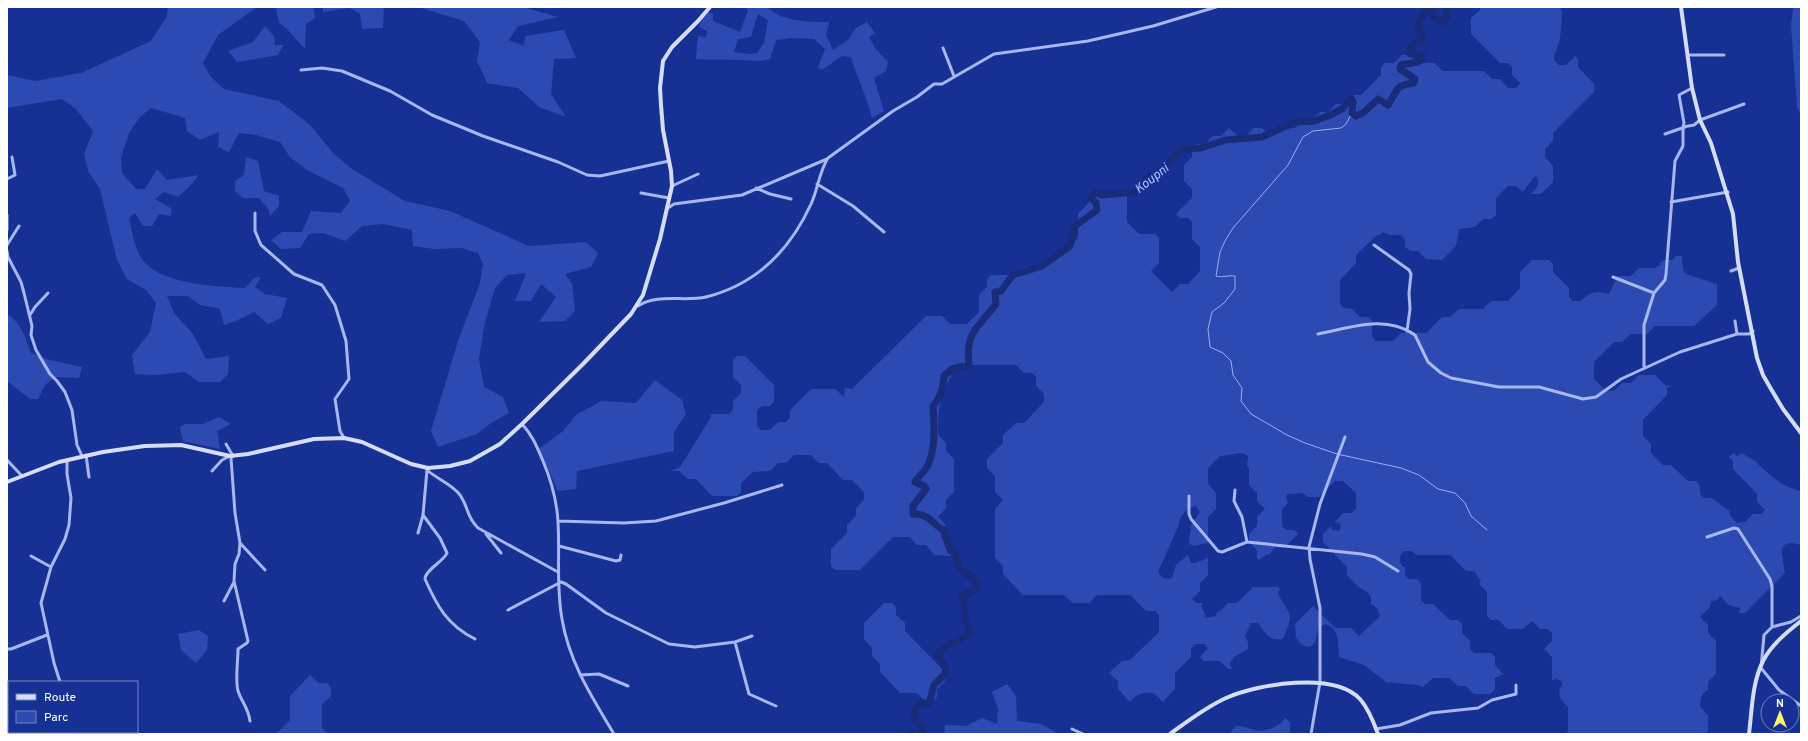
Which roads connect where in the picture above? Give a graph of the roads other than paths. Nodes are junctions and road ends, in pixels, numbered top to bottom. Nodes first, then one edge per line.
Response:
1 (709, 7) edge
2 (1216, 7) edge
3 (1681, 7) edge
4 (944, 48) dead end
5 (1688, 55) junction
6 (1724, 55) dead end
7 (301, 70) dead end
8 (954, 76) junction
9 (1692, 88) junction
10 (1744, 104) dead end
11 (1700, 120) junction
12 (1683, 128) junction
13 (1665, 134) dead end
14 (12, 157) dead end
15 (828, 158) junction
16 (669, 161) junction
17 (698, 174) dead end
18 (7, 180) edge
19 (817, 184) junction
20 (672, 186) junction
21 (756, 188) junction
22 (1728, 192) junction
23 (641, 193) dead end
24 (669, 198) junction
25 (791, 199) dead end
26 (1671, 202) junction
27 (668, 208) junction
28 (255, 213) dead end
29 (7, 215) edge
30 (19, 226) dead end
31 (7, 230) edge
32 (884, 232) dead end
33 (7, 245) edge
34 (1374, 245) dead end
35 (7, 251) edge
36 (1739, 268) junction
37 (1731, 271) dead end
38 (1613, 277) dead end
39 (48, 292) dead end
40 (1654, 293) junction
41 (635, 308) junction
42 (30, 316) junction
43 (1735, 321) dead end
44 (1407, 331) junction
45 (1753, 331) junction
46 (1318, 334) dead end
47 (1737, 334) junction
48 (1644, 367) junction
49 (522, 424) junction
50 (1801, 434) edge
51 (1345, 437) dead end
52 (344, 438) junction
53 (226, 444) dead end
54 (84, 456) junction
55 (231, 456) junction
56 (7, 460) edge
57 (67, 460) junction
58 (427, 469) junction
59 (212, 471) dead end
60 (22, 476) junction
61 (89, 477) dead end
62 (7, 482) edge
63 (782, 485) dead end
64 (1235, 490) dead end
65 (1189, 496) dead end
66 (423, 515) junction
67 (558, 521) junction
68 (486, 533) junction
69 (418, 534) dead end
70 (1707, 536) dead end
71 (1247, 542) junction
72 (240, 543) junction
73 (558, 546) junction
74 (1310, 547) junction
75 (501, 553) dead end
76 (621, 555) dead end
77 (31, 556) dead end
78 (51, 567) junction
79 (265, 570) dead end
80 (1398, 571) dead end
81 (558, 572) junction
82 (234, 581) junction
83 (558, 583) junction
84 (224, 601) dead end
85 (508, 610) dead end
86 (1801, 616) edge
87 (1801, 620) edge
88 (1772, 627) junction
89 (47, 635) junction
90 (752, 636) dead end
91 (475, 639) dead end
92 (735, 642) junction
93 (7, 649) edge
94 (1760, 668) junction
95 (580, 675) junction
96 (60, 681) edge
97 (1320, 682) junction
98 (1516, 685) dead end
99 (628, 686) dead end
100 (776, 706) dead end
101 (1801, 706) edge
102 (250, 721) dead end
103 (1072, 729) dead end
104 (1376, 729) junction
105 (614, 734) edge
106 (1083, 734) edge
107 (1170, 734) edge
108 (1310, 734) edge
109 (1378, 734) edge
110 (1749, 734) edge

1 - 16 street
2 - 8 street
3 - 5 street
4 - 8 street
5 - 6 street
5 - 9 street
7 - 16 street
8 - 15 street
9 - 11 street
9 - 12 street
10 - 11 street
11 - 12 street
11 - 22 street
12 - 13 street
12 - 26 street
14 - 18 street
15 - 19 street
15 - 21 street
16 - 20 street
17 - 20 street
19 - 32 street
19 - 41 street
20 - 24 street
21 - 25 street
21 - 27 street
22 - 26 street
22 - 36 street
23 - 24 street
24 - 27 street
26 - 40 street
27 - 41 street
28 - 52 street
29 - 31 street
30 - 33 street
34 - 44 street
35 - 42 street
36 - 37 street
36 - 45 street
38 - 40 street
39 - 42 street
40 - 48 street
41 - 49 street
42 - 54 street
43 - 47 street
44 - 46 street
44 - 48 street
45 - 47 street
45 - 50 street
47 - 48 street
49 - 58 street
49 - 67 street
51 - 74 street
52 - 55 street
52 - 58 street
53 - 55 street
54 - 55 street
54 - 57 street
54 - 61 street
55 - 59 street
55 - 72 street
56 - 60 street
57 - 60 street
57 - 78 street
58 - 66 street
58 - 68 street
60 - 62 street
63 - 67 street
64 - 71 street
65 - 71 street
66 - 69 street
66 - 91 street
67 - 73 street
68 - 75 street
68 - 81 street
70 - 88 street
71 - 74 street
72 - 79 street
72 - 82 street
73 - 76 street
73 - 81 street
74 - 80 street
74 - 97 street
77 - 78 street
78 - 89 street
81 - 83 street
82 - 84 street
82 - 102 street
83 - 85 street
83 - 92 street
83 - 95 street
86 - 88 street
87 - 94 street
88 - 94 street
89 - 93 street
89 - 96 street
90 - 92 street
92 - 100 street
94 - 101 street
94 - 110 street
95 - 99 street
95 - 105 street
97 - 104 street
97 - 107 street
97 - 108 street
98 - 104 street
103 - 106 street
104 - 109 street

